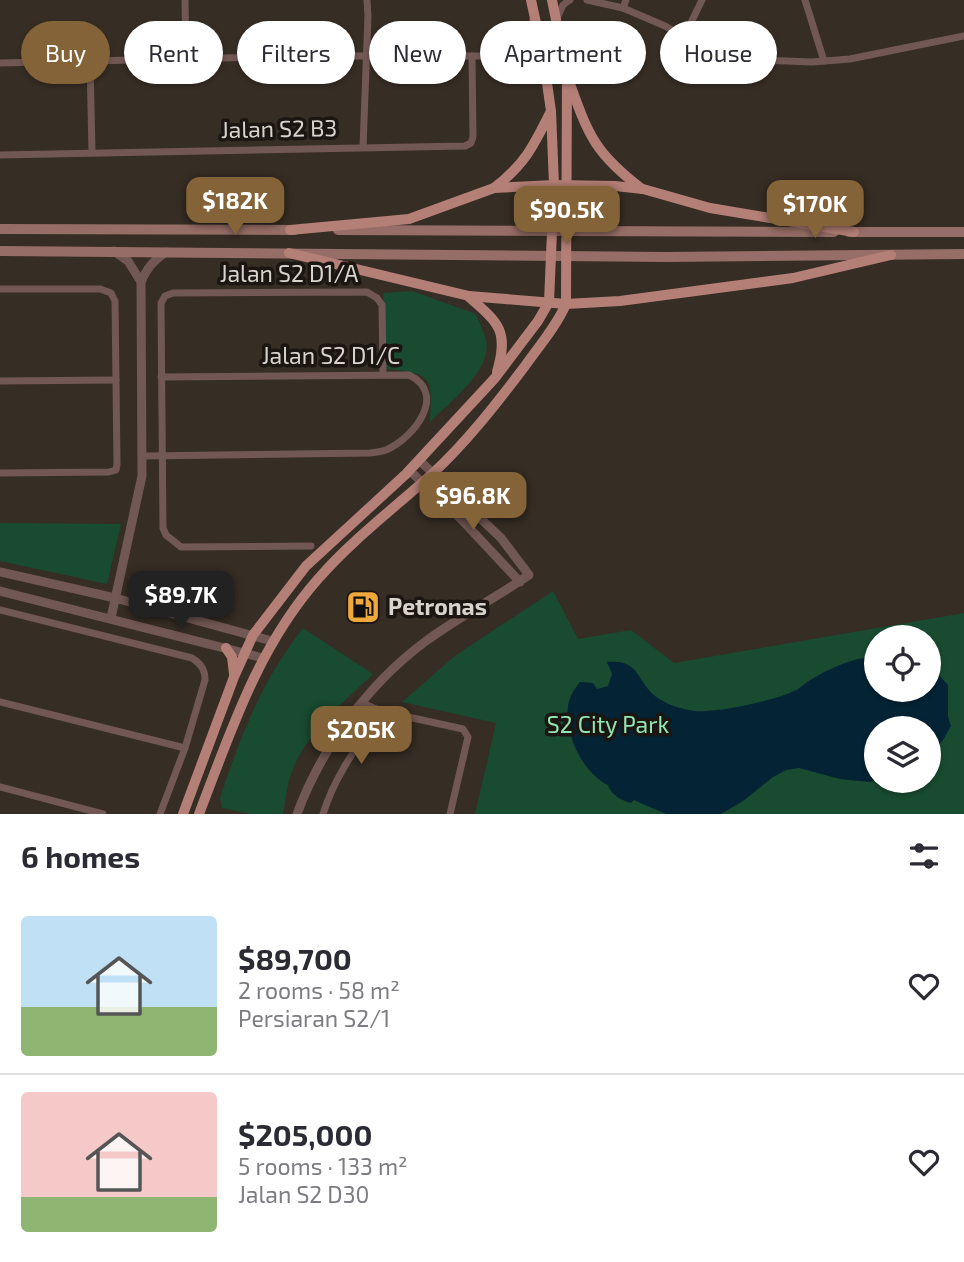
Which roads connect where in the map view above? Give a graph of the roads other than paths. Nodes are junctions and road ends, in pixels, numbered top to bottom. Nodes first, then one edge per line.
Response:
1 (185, 0) edge
2 (367, 0) edge
3 (530, 0) edge
4 (552, 0) edge
5 (570, 0) edge
6 (587, 0) edge
7 (702, 0) edge
8 (805, 0) edge
9 (624, 4) edge
10 (535, 13) junction
11 (557, 18) junction
12 (185, 21) edge
13 (533, 21) edge
14 (536, 21) edge
15 (558, 21) edge
16 (692, 21) edge
17 (660, 23) edge
18 (964, 36) edge
19 (366, 56) junction
20 (472, 56) junction
21 (480, 56) edge
22 (223, 59) edge
23 (777, 60) edge
24 (824, 61) junction
25 (0, 63) edge
26 (21, 63) edge
27 (91, 84) edge
28 (548, 84) edge
29 (567, 84) edge
30 (571, 84) edge
31 (551, 111) junction
32 (363, 147) junction
33 (92, 152) junction
34 (0, 155) edge
35 (554, 185) junction
36 (567, 186) junction
37 (494, 188) junction
38 (643, 189) junction
39 (0, 229) edge
40 (290, 230) junction
41 (854, 232) junction
42 (964, 232) edge
43 (0, 251) edge
44 (114, 251) junction
45 (166, 251) junction
46 (289, 253) junction
47 (964, 254) edge
48 (891, 255) junction
49 (141, 282) junction
50 (0, 289) edge
51 (469, 296) junction
52 (548, 302) junction
53 (565, 304) junction
54 (383, 374) junction
55 (161, 377) junction
56 (495, 378) junction
57 (116, 380) junction
58 (0, 381) edge
59 (144, 456) junction
60 (162, 456) junction
61 (419, 460) junction
62 (410, 470) junction
63 (434, 472) junction
64 (0, 473) edge
65 (422, 482) junction
66 (310, 546) dead end
67 (0, 572) edge
68 (520, 582) junction
69 (0, 591) edge
70 (116, 598) junction
71 (0, 610) edge
72 (111, 618) junction
73 (253, 635) junction
74 (272, 641) junction
75 (226, 648) junction
76 (245, 652) junction
77 (263, 657) junction
78 (234, 677) junction
79 (0, 702) edge
80 (362, 703) junction
81 (381, 711) junction
82 (185, 748) junction
83 (0, 787) edge
84 (103, 814) edge
85 (160, 814) edge
86 (183, 814) edge
87 (199, 814) edge
88 (297, 814) edge
89 (323, 814) edge
90 (450, 814) edge

1 - 12 street
2 - 19 street
3 - 10 main road
4 - 11 main road
5 - 11 street
6 - 9 street
7 - 16 street
8 - 24 street
9 - 17 street
10 - 13 street
10 - 14 main road
11 - 15 main road
18 - 24 street
19 - 20 street
19 - 22 street
19 - 32 street
20 - 21 street
20 - 32 street, Jalan S2 B3
23 - 24 street
25 - 26 street
27 - 33 street
28 - 31 main road
29 - 36 main road
30 - 38 main road
31 - 35 main road
31 - 37 main road
32 - 33 street, Jalan S2 B3
33 - 34 street, Jalan S2 B3
35 - 36 main road
35 - 37 main road
35 - 52 main road
36 - 38 main road
36 - 53 main road
37 - 40 main road
38 - 41 main road
39 - 40 main road
40 - 41 main road
41 - 42 main road
43 - 44 main road
44 - 45 main road
44 - 49 street
45 - 46 main road
45 - 49 street
46 - 48 main road
46 - 51 main road
47 - 48 main road
48 - 53 main road
49 - 59 street
50 - 57 street
51 - 52 main road
51 - 56 main road
52 - 53 main road
52 - 56 main road
53 - 63 main road
54 - 55 street, Jalan S2 D1/C
54 - 55 street, Jalan S2 D1/A
54 - 60 street, Jalan S2 D1/C
55 - 60 street
56 - 61 main road
57 - 58 street
57 - 64 street
59 - 60 street, Jalan S2 D1/C
59 - 70 street
60 - 66 street
61 - 62 main road
61 - 63 street
62 - 65 street
62 - 73 main road
63 - 65 main road
63 - 68 street
65 - 68 street
65 - 74 main road
67 - 70 street
68 - 80 street
69 - 72 street
70 - 72 street
70 - 73 street
71 - 82 street
72 - 75 street
73 - 74 street
73 - 76 main road
74 - 77 main road
75 - 76 street
75 - 78 main road
76 - 77 street
76 - 78 main road
77 - 87 main road
78 - 86 main road
79 - 82 street
80 - 81 street
80 - 88 street
81 - 89 street
81 - 90 street
82 - 85 street
83 - 84 street

